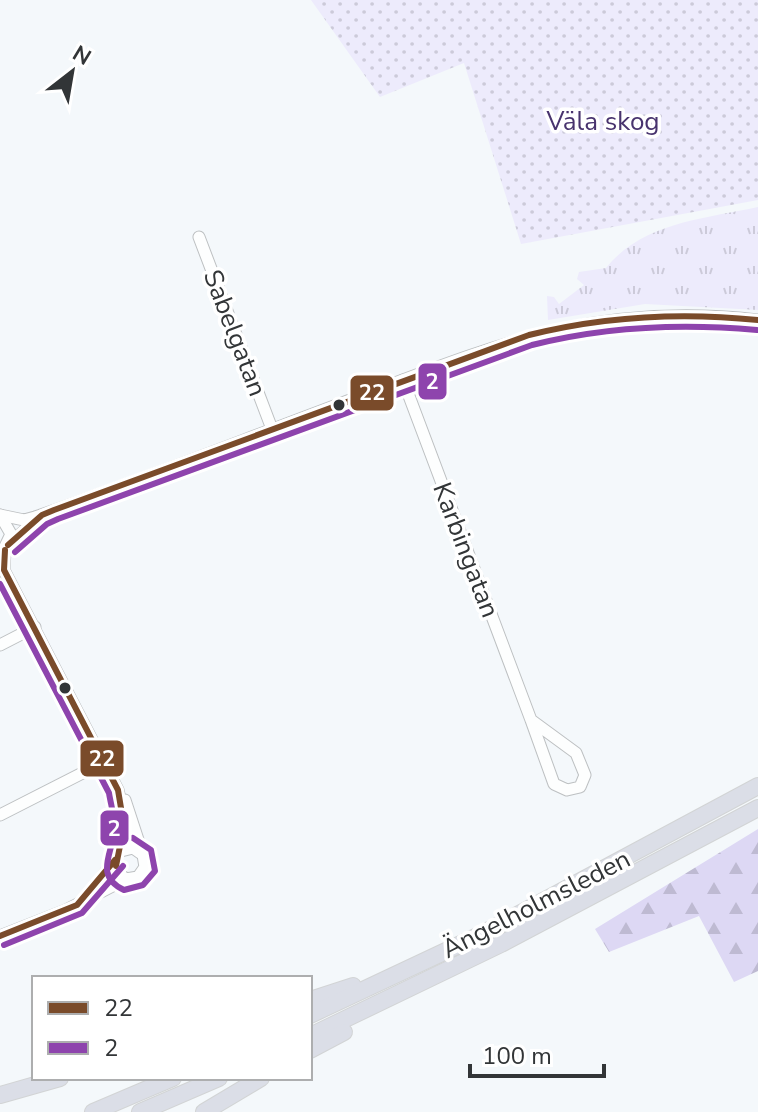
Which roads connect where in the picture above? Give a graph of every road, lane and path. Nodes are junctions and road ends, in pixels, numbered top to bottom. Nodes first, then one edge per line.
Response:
1 (199, 237) dead end
2 (758, 320) edge
3 (403, 380) junction
4 (272, 429) junction
5 (0, 515) edge
6 (42, 515) junction
7 (4, 550) edge
8 (0, 580) edge
9 (23, 605) junction
10 (35, 627) junction
11 (0, 645) edge
12 (531, 720) junction
13 (106, 761) junction
14 (758, 786) edge
15 (118, 790) junction
16 (758, 808) edge
17 (0, 815) edge
18 (118, 855) junction
19 (143, 855) junction
20 (126, 879) junction
21 (81, 902) junction
22 (0, 936) edge
23 (460, 965) junction
24 (415, 966) junction
25 (312, 999) edge
26 (312, 1014) edge
27 (312, 1035) edge
28 (312, 1049) edge
29 (53, 1080) edge
30 (168, 1080) edge
31 (214, 1080) edge
32 (258, 1080) edge
33 (0, 1095) edge
34 (93, 1112) edge
35 (140, 1112) edge
36 (204, 1112) edge

1 - 4 street, Sabelgatan
2 - 3 street
3 - 4 street
3 - 12 street, Karbingatan
4 - 6 street
5 - 6 street
5 - 7 street
6 - 7 street
7 - 9 street
8 - 9 street
9 - 10 street
10 - 11 street
10 - 13 street
12 - 12 street, Karbingatan
13 - 15 street
13 - 17 street
14 - 24 highway, Ängelholmsleden
15 - 18 street
15 - 19 street
16 - 23 highway, Ängelholmsleden
18 - 19 street
18 - 20 street
18 - 21 street
19 - 20 street
20 - 21 street
21 - 22 street
23 - 27 highway, Ängelholmsleden
23 - 28 highway
24 - 25 highway
24 - 26 highway, Ängelholmsleden
29 - 33 highway
30 - 34 highway
31 - 35 highway
32 - 36 highway

